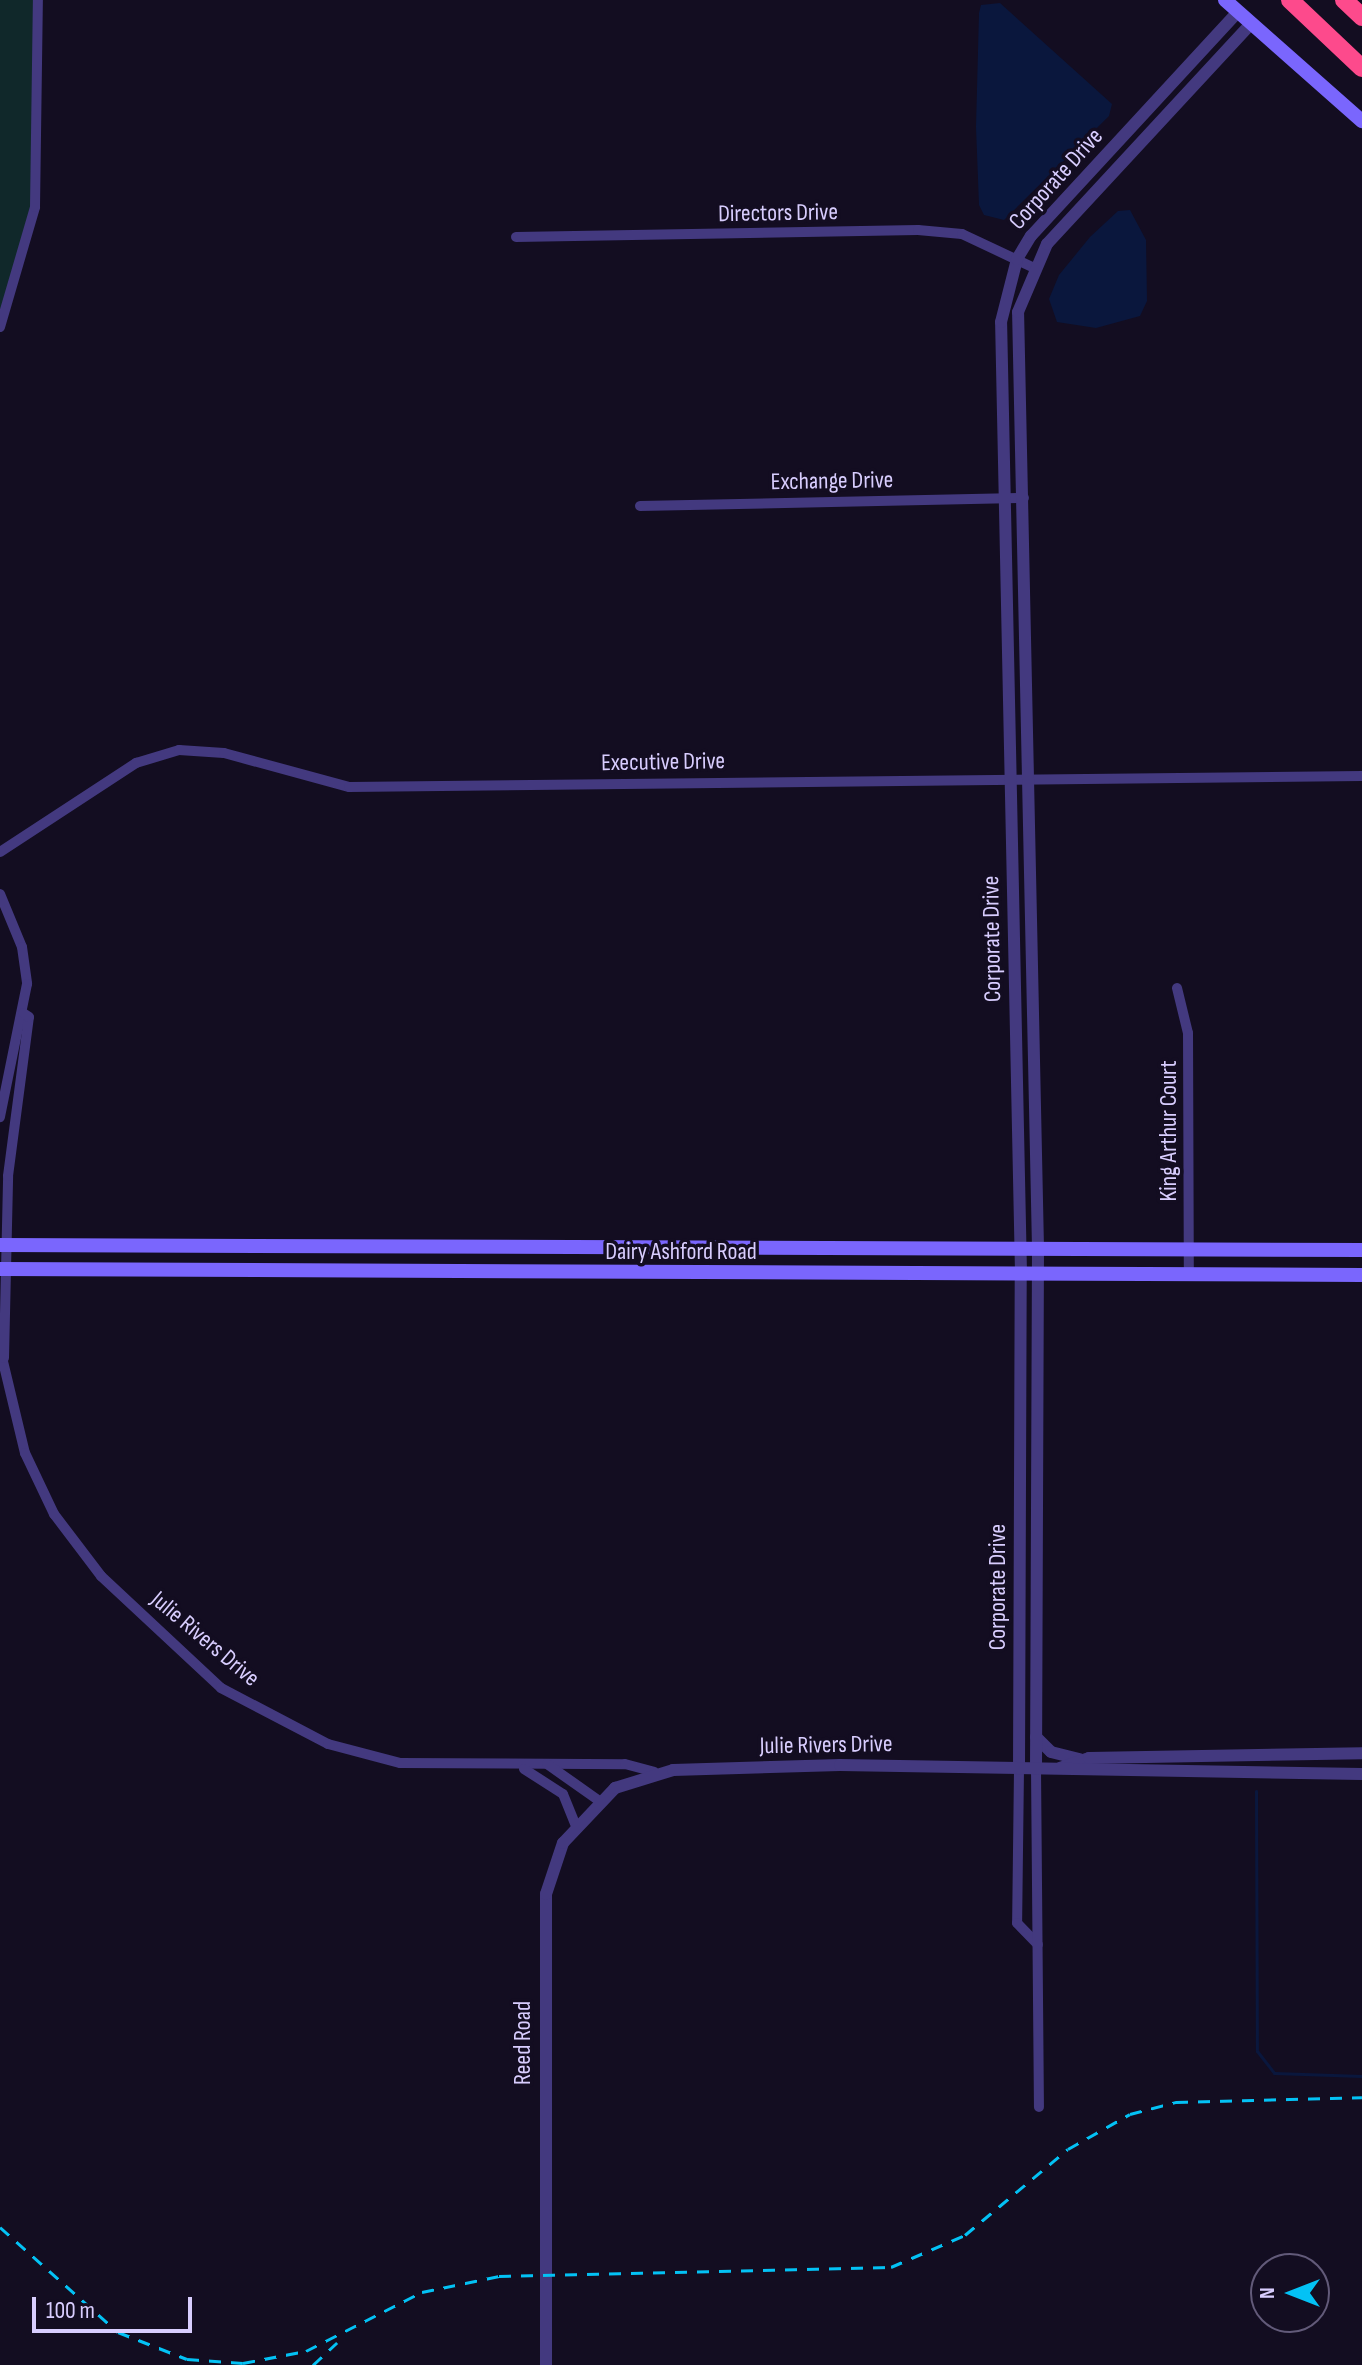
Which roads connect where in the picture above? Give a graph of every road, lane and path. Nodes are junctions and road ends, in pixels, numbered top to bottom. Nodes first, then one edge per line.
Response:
1 (38, 0) edge
2 (1225, 0) edge
3 (1290, 0) edge
4 (1344, 0) edge
5 (1238, 12) junction
6 (1362, 17) edge
7 (1251, 24) junction
8 (1362, 68) edge
9 (1362, 121) edge
10 (516, 237) dead end
11 (1017, 259) junction
12 (1032, 267) junction
13 (0, 327) edge
14 (1006, 498) junction
15 (1024, 498) junction
16 (640, 506) dead end
17 (1010, 775) junction
18 (1028, 775) junction
19 (1362, 776) edge
20 (0, 852) edge
21 (0, 894) edge
22 (1177, 988) dead end
23 (23, 1013) junction
24 (17, 1107) junction
25 (1, 1111) edge
26 (1018, 1137) junction
27 (1036, 1137) junction
28 (4, 1245) edge
29 (212, 1246) junction
30 (542, 1246) junction
31 (424, 1247) junction
32 (1020, 1248) junction
33 (1038, 1248) junction
34 (1189, 1248) junction
35 (1362, 1250) edge
36 (4, 1269) edge
37 (211, 1271) junction
38 (1021, 1273) junction
39 (1038, 1273) junction
40 (424, 1274) junction
41 (1189, 1274) junction
42 (541, 1275) junction
43 (1362, 1275) edge
44 (2, 1354) edge
45 (1020, 1515) junction
46 (1037, 1515) junction
47 (1036, 1737) junction
48 (1362, 1753) edge
49 (1299, 1754) junction
50 (1080, 1759) junction
51 (547, 1764) junction
52 (1060, 1768) junction
53 (524, 1769) junction
54 (1019, 1769) junction
55 (1036, 1769) junction
56 (654, 1772) junction
57 (1295, 1774) junction
58 (1362, 1774) edge
59 (598, 1800) junction
60 (1037, 1819) junction
61 (1019, 1820) junction
62 (575, 1824) junction
63 (1038, 1945) junction
64 (1039, 2107) dead end
65 (546, 2365) edge

1 - 13 street
2 - 5 main road
3 - 8 highway
4 - 6 highway
5 - 7 main road
5 - 11 street, Corporate Drive
7 - 9 main road
7 - 12 street, Corporate Drive
10 - 11 street, Directors Drive
11 - 12 street, Directors Drive
11 - 14 street, Corporate Drive
12 - 15 street, Corporate Drive
14 - 15 street, Exchange Drive
14 - 16 street, Exchange Drive
14 - 17 street, Corporate Drive
15 - 18 street, Corporate Drive
17 - 18 street, Executive Drive
17 - 20 street, Executive Drive
17 - 26 street, Corporate Drive
18 - 19 street, Executive Drive
18 - 27 street, Corporate Drive
21 - 23 street
22 - 34 street, King Arthur Court
23 - 24 street, Julie Rivers Drive
23 - 25 street
24 - 25 street
24 - 28 street, Julie Rivers Drive
26 - 27 street
26 - 32 street, Corporate Drive
27 - 33 street, Corporate Drive
28 - 29 main road, Dairy Ashford Road
28 - 36 street, Julie Rivers Drive
29 - 31 main road, Dairy Ashford Road
29 - 37 main road
30 - 31 main road, Dairy Ashford Road
30 - 32 main road, Dairy Ashford Road
30 - 42 main road
31 - 40 main road
32 - 33 main road, Dairy Ashford Road
32 - 38 street, Corporate Drive
33 - 34 main road, Dairy Ashford Road
33 - 39 street, Corporate Drive
34 - 35 main road, Dairy Ashford Road
34 - 41 street, King Arthur Court
36 - 37 main road, Dairy Ashford Road
36 - 44 street, Julie Rivers Drive
37 - 40 main road, Dairy Ashford Road
38 - 39 main road, Dairy Ashford Road
38 - 42 main road, Dairy Ashford Road
38 - 45 street, Corporate Drive
39 - 41 main road, Dairy Ashford Road
39 - 46 street, Corporate Drive
40 - 42 main road, Dairy Ashford Road
41 - 43 main road, Dairy Ashford Road
44 - 53 street, Julie Rivers Drive
45 - 46 street
45 - 54 street, Corporate Drive
46 - 47 street, Corporate Drive
47 - 50 street
47 - 55 street, Corporate Drive
48 - 49 street, Julie Rivers Drive
49 - 50 street, Julie Rivers Drive
49 - 57 street
50 - 52 street, Julie Rivers Drive
51 - 53 street, Julie Rivers Drive
51 - 56 street, Julie Rivers Drive
51 - 59 street
52 - 55 street, Julie Rivers Drive
52 - 57 street, Julie Rivers Drive
53 - 62 street, Julie Rivers Drive
54 - 55 street, Julie Rivers Drive
54 - 56 street, Julie Rivers Drive
54 - 61 street, Corporate Drive
55 - 60 street, Corporate Drive
56 - 59 street, Reed Road
57 - 58 street, Julie Rivers Drive
59 - 62 street, Reed Road
60 - 61 street
60 - 63 street, Corporate Drive
61 - 63 street, Corporate Drive
62 - 65 street, Reed Road
63 - 64 street, Corporate Drive

